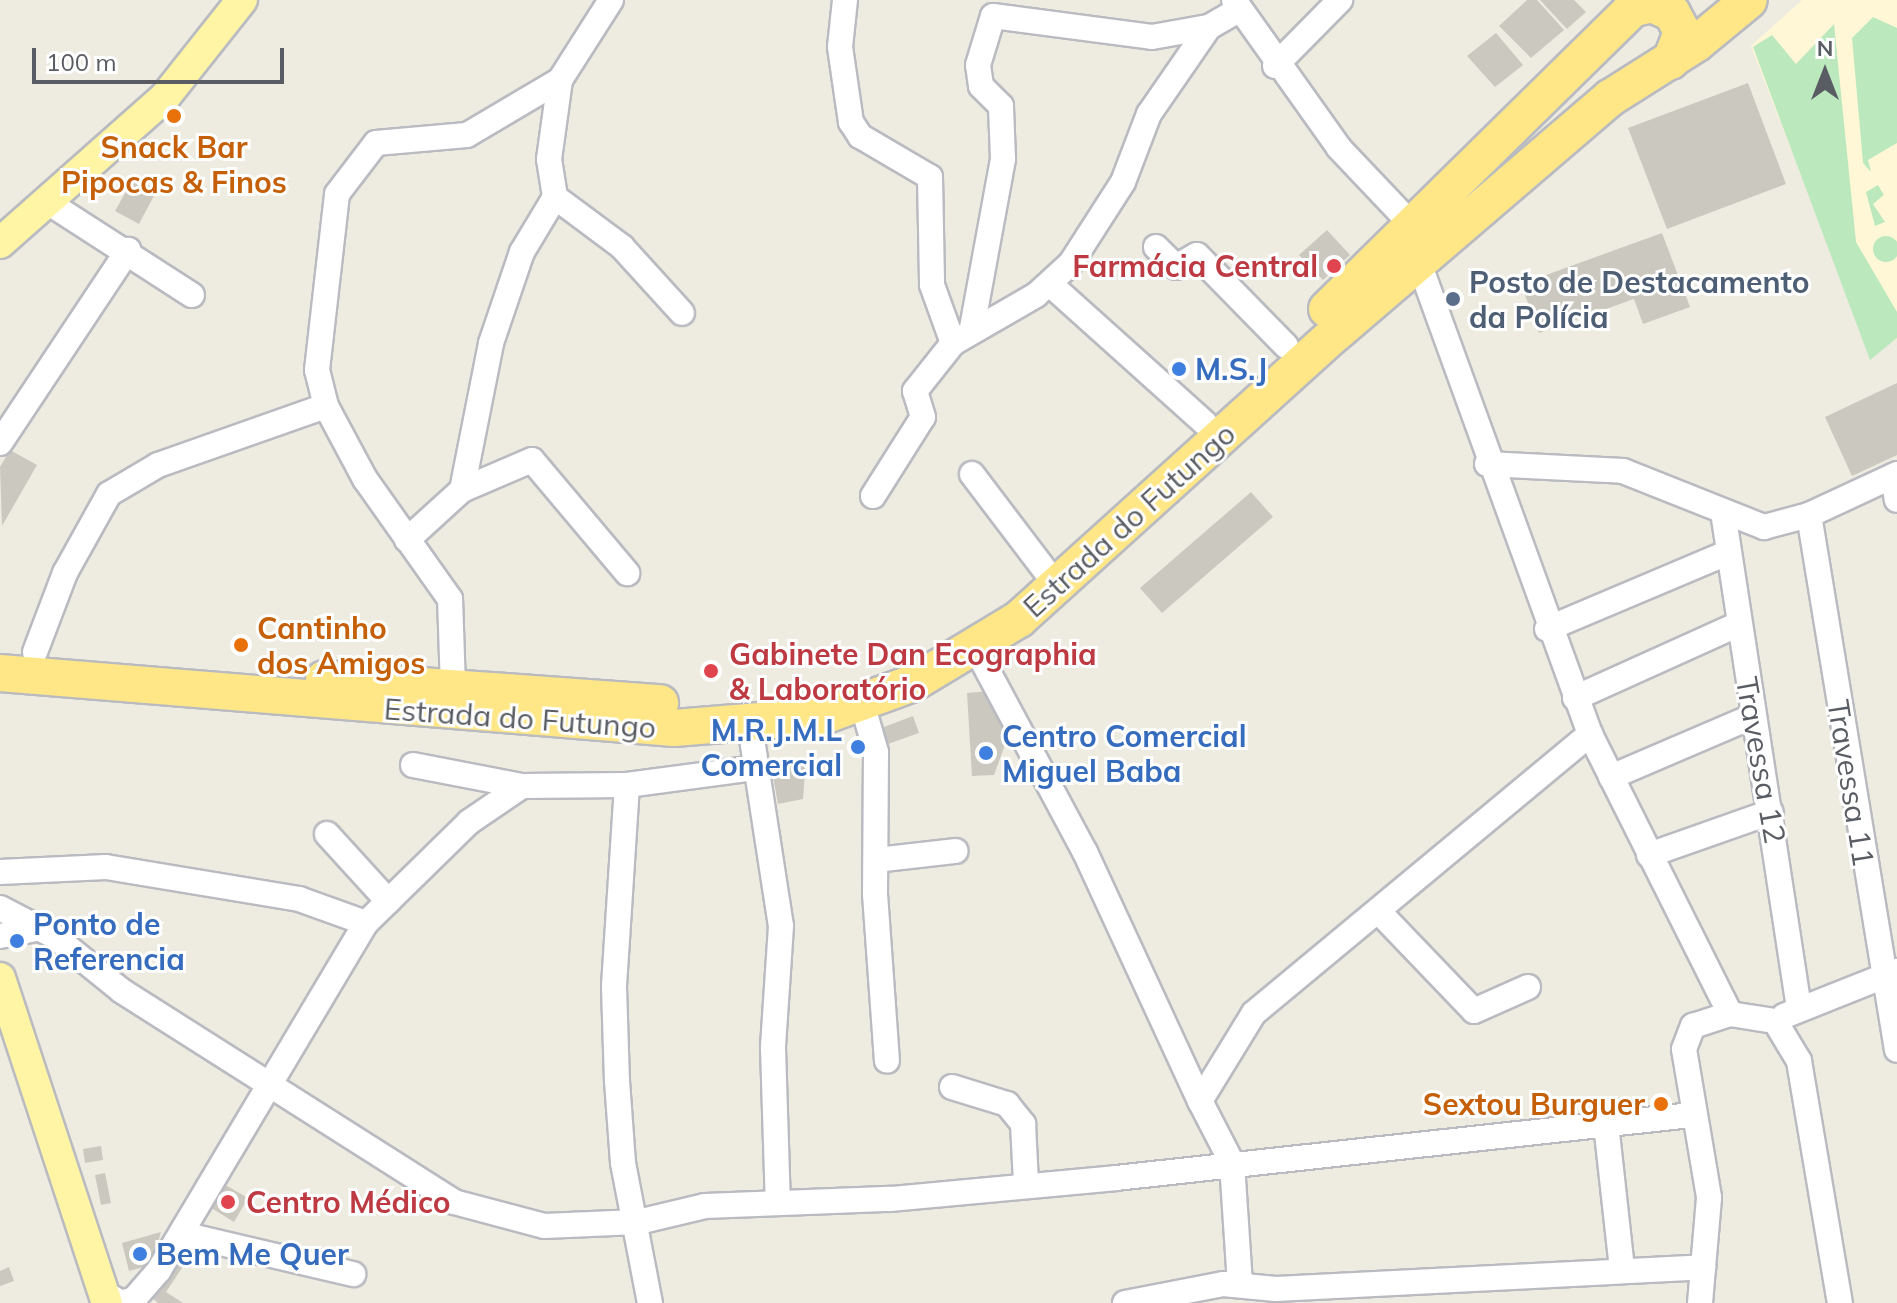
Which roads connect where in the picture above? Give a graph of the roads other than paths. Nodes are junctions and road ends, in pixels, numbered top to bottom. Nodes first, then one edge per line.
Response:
1 (242, 0) edge
2 (611, 0) edge
3 (845, 0) edge
4 (1340, 0) edge
5 (1749, 0) edge
6 (1236, 5) edge
7 (1627, 13) edge
8 (1209, 27) junction
9 (1671, 61) junction
10 (1275, 66) junction
11 (560, 80) junction
12 (555, 197) junction
13 (49, 203) junction
14 (0, 243) edge
15 (1417, 246) junction
16 (1156, 247) dead end
17 (128, 250) junction
18 (1051, 285) junction
19 (192, 295) dead end
20 (682, 313) dead end
21 (972, 328) junction
22 (953, 343) junction
23 (1286, 346) junction
24 (326, 406) junction
25 (1205, 423) junction
26 (0, 443) edge
27 (1487, 464) junction
28 (972, 474) dead end
29 (1896, 483) edge
30 (462, 490) junction
31 (873, 496) dead end
32 (1723, 512) junction
33 (1809, 515) junction
34 (407, 540) junction
35 (1727, 553) junction
36 (1045, 570) junction
37 (627, 573) dead end
38 (1737, 625) junction
39 (1547, 629) junction
40 (976, 649) junction
41 (18, 650) edge
42 (0, 673) edge
43 (453, 688) junction
44 (1575, 698) junction
45 (862, 703) junction
46 (1753, 716) junction
47 (750, 726) junction
48 (1590, 734) junction
49 (413, 765) dead end
50 (754, 768) junction
51 (1611, 777) junction
52 (627, 785) junction
53 (522, 786) junction
54 (1771, 812) junction
55 (327, 834) dead end
56 (955, 851) dead end
57 (1649, 855) junction
58 (876, 860) junction
59 (0, 872) edge
60 (388, 901) junction
61 (0, 908) edge
62 (1381, 914) junction
63 (366, 923) junction
64 (41, 928) junction
65 (0, 936) edge
66 (1890, 974) edge
67 (0, 978) edge
68 (1528, 987) dead end
69 (1799, 1008) junction
70 (1730, 1014) junction
71 (1775, 1021) junction
72 (1897, 1050) edge
73 (887, 1061) dead end
74 (272, 1082) junction
75 (952, 1087) dead end
76 (1200, 1101) junction
77 (1691, 1115) junction
78 (1606, 1124) junction
79 (1232, 1163) junction
80 (1026, 1184) junction
81 (778, 1203) junction
82 (638, 1222) junction
83 (182, 1234) junction
84 (1703, 1267) junction
85 (1622, 1269) junction
86 (353, 1274) dead end
87 (1228, 1290) edge
88 (1276, 1296) edge
89 (121, 1299) edge
90 (650, 1303) edge
91 (1125, 1303) edge
92 (1700, 1303) edge
93 (1840, 1303) edge

1 - 13 main road
2 - 11 street
3 - 22 street
4 - 10 street
5 - 9 highway, Estrada do Futungo
6 - 8 street
6 - 10 street
7 - 9 highway
7 - 15 highway, Estrada do Futungo
8 - 18 street
8 - 21 street
9 - 15 highway, Estrada do Futungo
10 - 15 street
11 - 12 street
11 - 24 street
12 - 20 street
12 - 30 street
13 - 14 main road
13 - 17 street
15 - 23 highway, Estrada do Futungo
15 - 27 street
15 - 40 highway, Estrada do Futungo
16 - 23 street
17 - 19 street
17 - 26 street
18 - 21 street
18 - 25 street
21 - 22 street
22 - 31 street
23 - 25 highway, Estrada do Futungo
24 - 34 street
24 - 41 street
25 - 36 highway, Estrada do Futungo
27 - 32 street
27 - 39 street
28 - 36 street
29 - 33 street
30 - 34 street
30 - 37 street
32 - 33 street
32 - 35 street, Travessa 12
33 - 66 street, Travessa 11
34 - 43 street
35 - 38 street, Travessa 12
35 - 39 street
36 - 43 highway, Estrada do Futungo
38 - 44 street
38 - 46 street, Travessa 12
39 - 44 street
40 - 45 highway, Estrada do Futungo
40 - 76 street
41 - 43 highway, Estrada do Futungo
42 - 47 highway, Estrada do Futungo
44 - 48 street
45 - 47 highway, Estrada do Futungo
45 - 58 street
46 - 51 street
46 - 54 street, Travessa 12
47 - 50 street
48 - 51 street
48 - 62 street
49 - 53 street
50 - 52 street
50 - 81 street
51 - 57 street
52 - 53 street
52 - 82 street
53 - 60 street
54 - 57 street
54 - 69 street, Travessa 12
55 - 60 street
56 - 58 street
57 - 70 street
58 - 73 street
59 - 63 street
60 - 63 street
61 - 64 street
62 - 68 street
62 - 76 street
63 - 74 street
64 - 65 street
64 - 74 street
66 - 69 street
66 - 72 street, Travessa 11
67 - 89 main road
69 - 71 street
70 - 71 street
70 - 77 street
71 - 93 street
74 - 82 street
74 - 83 street
75 - 80 street
76 - 79 street
77 - 78 street
77 - 84 street
78 - 79 street
78 - 85 street
79 - 80 street
79 - 87 street
80 - 81 street
81 - 82 street
82 - 90 street
83 - 86 street
83 - 89 street
84 - 85 street
84 - 92 street
85 - 88 street
87 - 88 street
87 - 91 street

